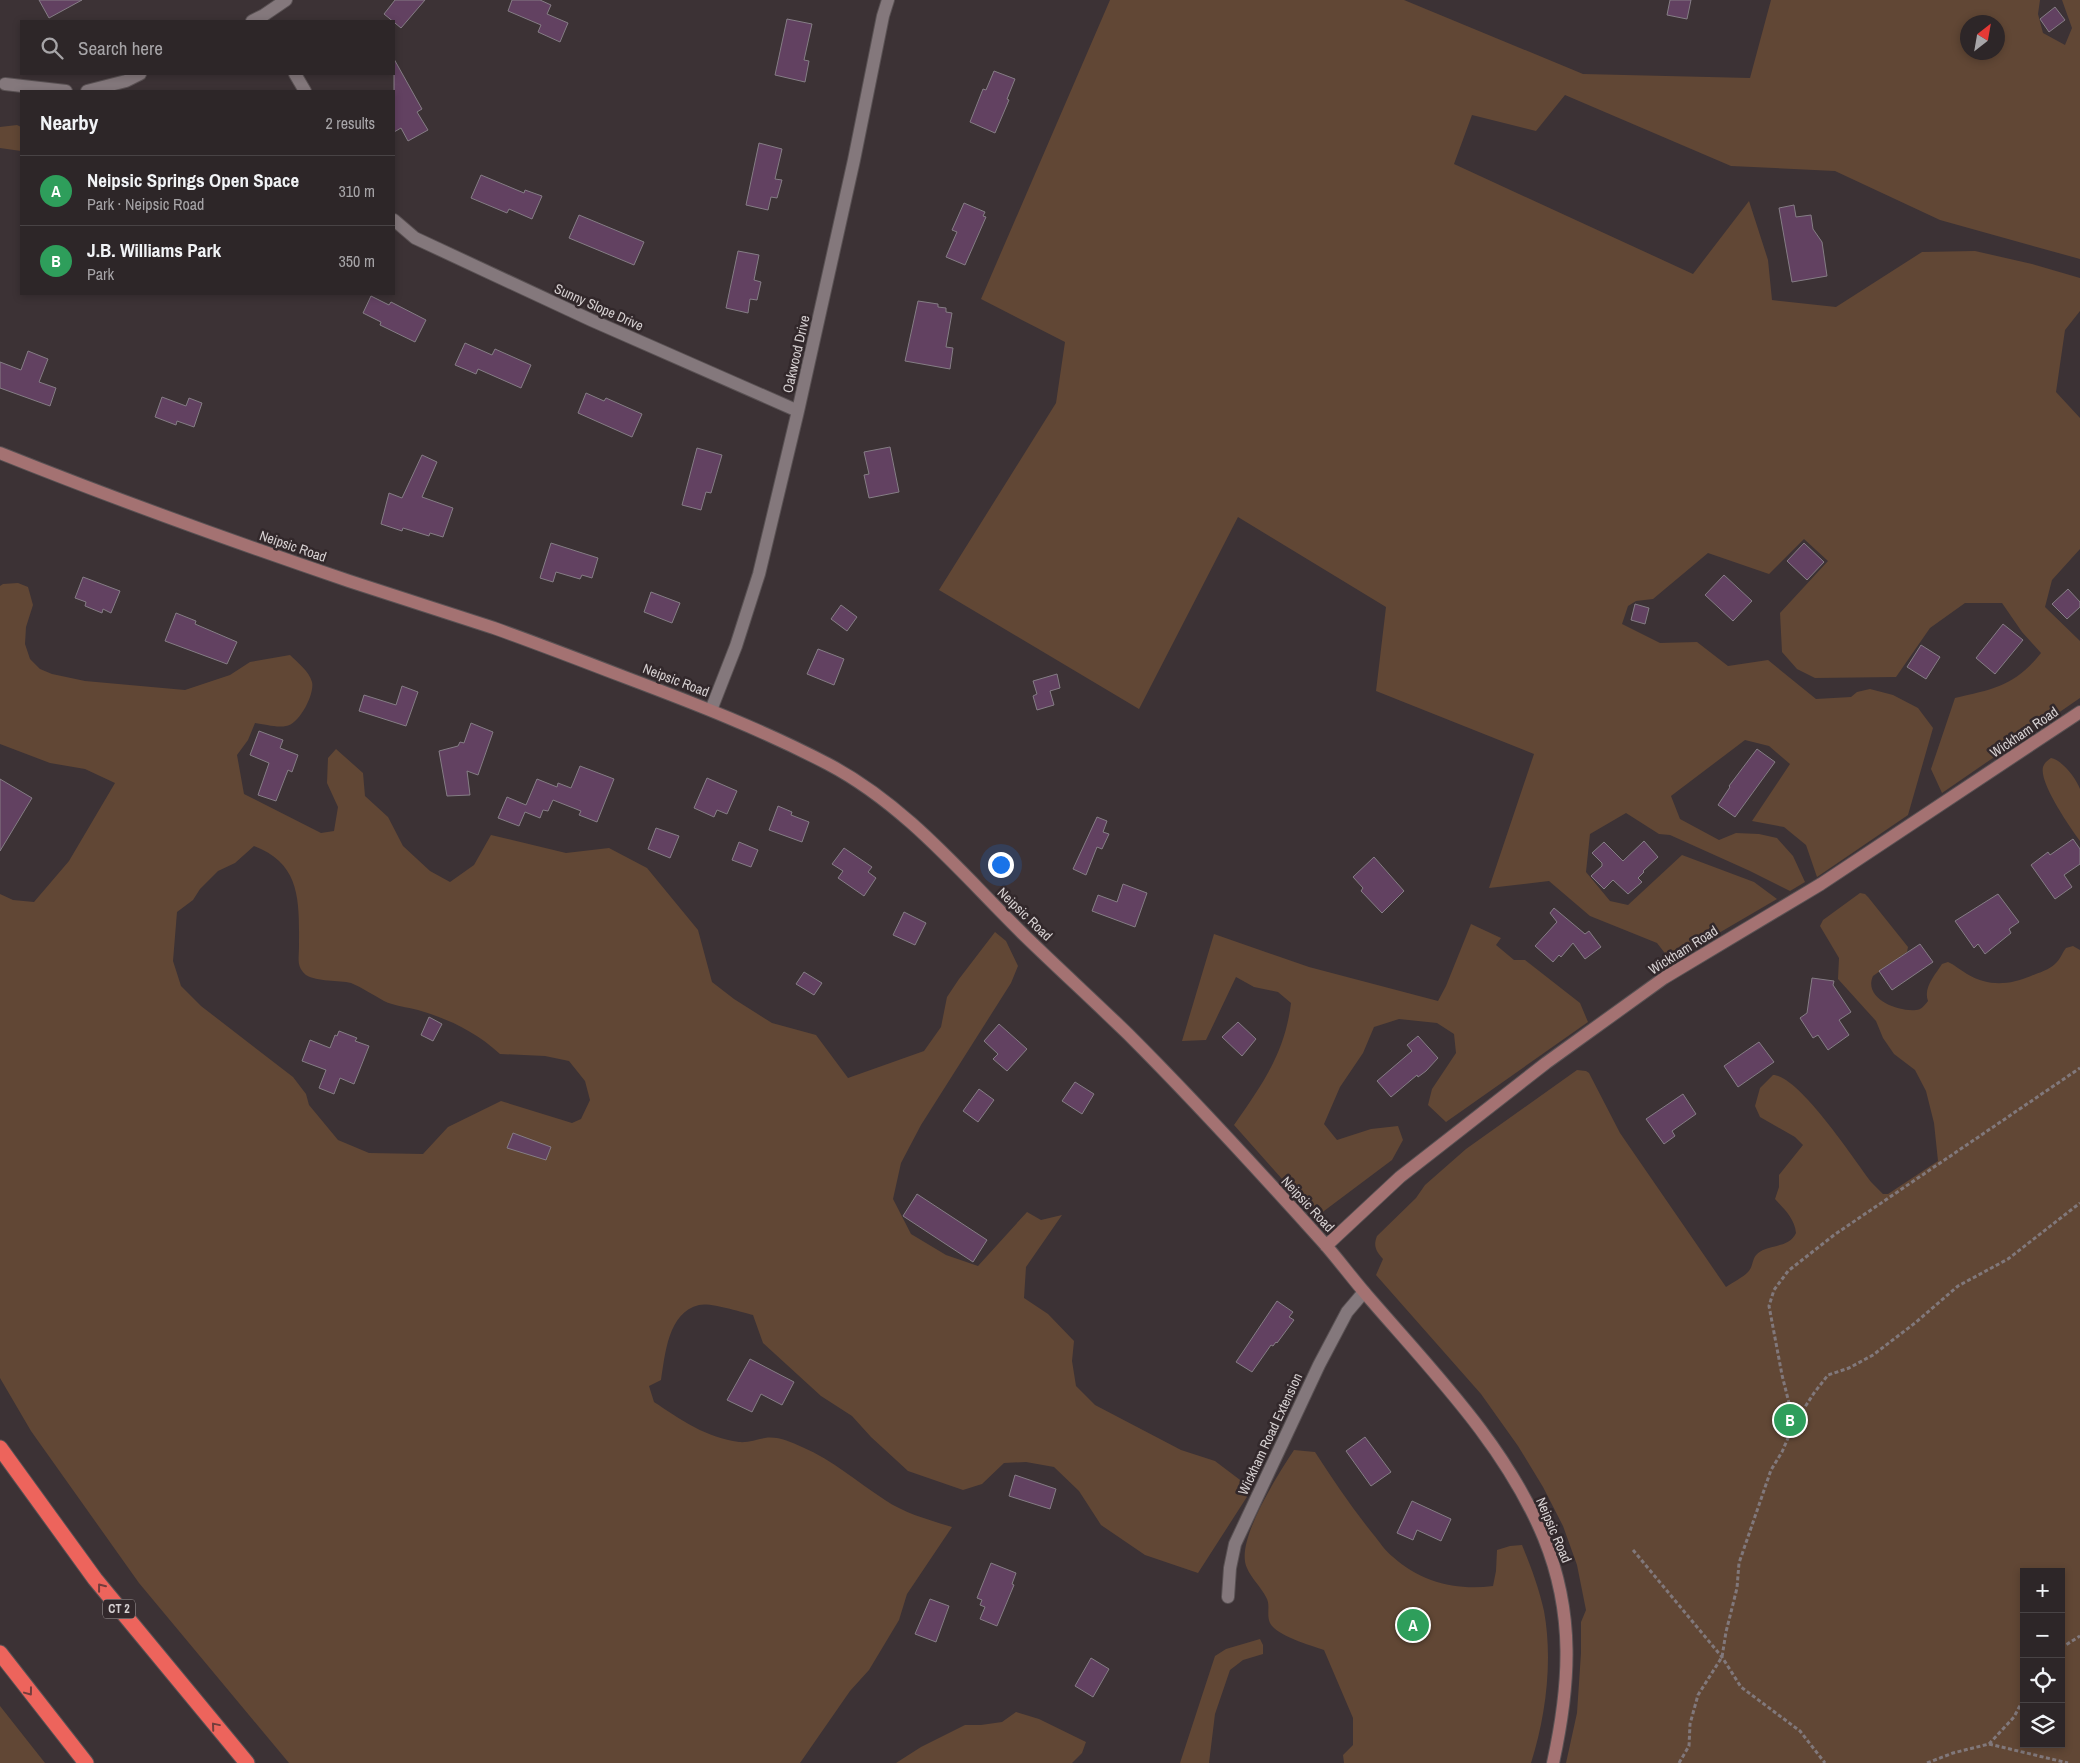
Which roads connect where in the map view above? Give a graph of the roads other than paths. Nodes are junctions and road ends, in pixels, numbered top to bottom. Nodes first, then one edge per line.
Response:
1 (286, 0) edge
2 (888, 0) edge
3 (265, 18) edge
4 (138, 75) edge
5 (296, 75) edge
6 (5, 84) dead end
7 (57, 90) edge
8 (91, 90) edge
9 (303, 90) edge
10 (395, 221) edge
11 (798, 411) junction
12 (0, 452) edge
13 (711, 710) junction
14 (2080, 712) edge
15 (1326, 1246) junction
16 (1364, 1292) junction
17 (0, 1448) edge
18 (1228, 1597) dead end
19 (0, 1653) edge
20 (86, 1763) edge
21 (247, 1763) edge
22 (1553, 1763) edge

1 - 3 street
2 - 11 street, Oakwood Drive
4 - 8 street
5 - 9 street
6 - 7 street
10 - 11 street, Sunny Slope Drive
11 - 13 street, Oakwood Drive
12 - 13 street, Neipsic Road
13 - 15 street, Neipsic Road
14 - 15 street, Wickham Road
15 - 16 street, Neipsic Road
16 - 18 street, Wickham Road Extension
16 - 22 street, Neipsic Road
21 -> 17 highway, CT 2
19 -> 20 highway

